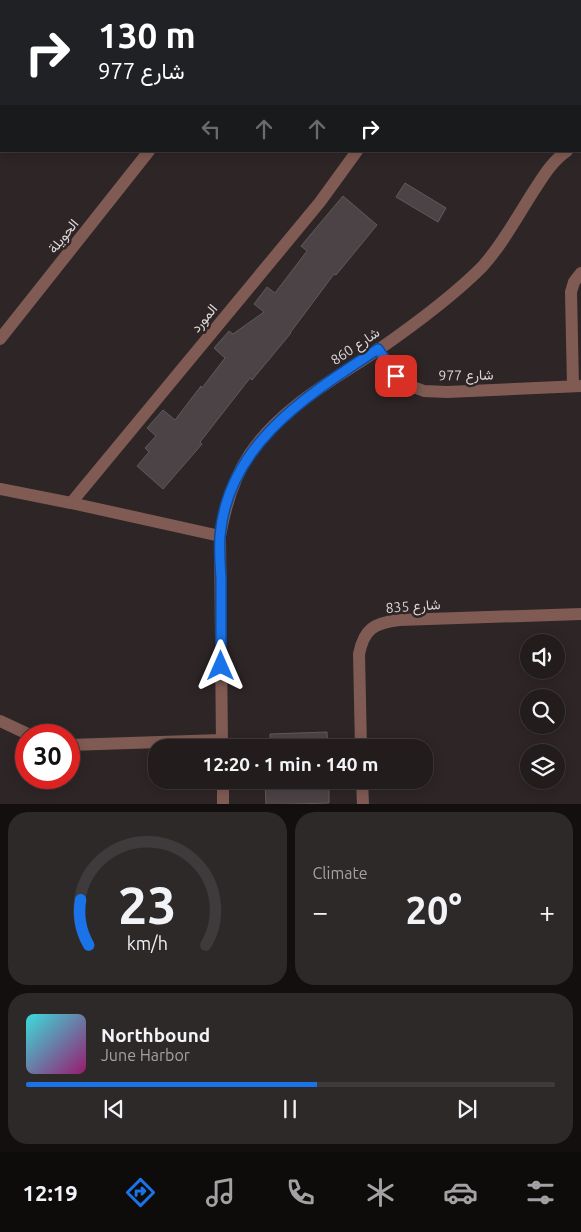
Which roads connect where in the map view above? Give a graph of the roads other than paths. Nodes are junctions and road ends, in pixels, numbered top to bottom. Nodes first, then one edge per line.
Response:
1 (148, 152) edge
2 (356, 152) edge
3 (551, 152) edge
4 (566, 152) edge
5 (549, 168) junction
6 (581, 273) edge
7 (0, 339) edge
8 (378, 349) junction
9 (577, 386) edge
10 (0, 489) edge
11 (71, 503) junction
12 (220, 536) junction
13 (581, 614) edge
14 (0, 721) edge
15 (15, 728) edge
16 (222, 739) edge
17 (361, 739) edge
18 (148, 744) edge
19 (80, 745) edge
20 (223, 789) edge
21 (362, 789) edge
22 (223, 804) edge
23 (363, 804) edge

1 - 7 street, الحويلة
2 - 11 street, المورد
3 - 5 street, شارع 860
4 - 5 street, شارع 860
5 - 8 street, شارع 860
6 - 9 street, شارع 977
8 - 9 street, شارع 977
8 - 12 street, شارع 860
10 - 11 street
11 - 12 street
12 - 16 street, شارع 860
13 - 17 street, شارع 835
14 - 15 street
18 - 19 street
20 - 22 street
21 - 23 street

